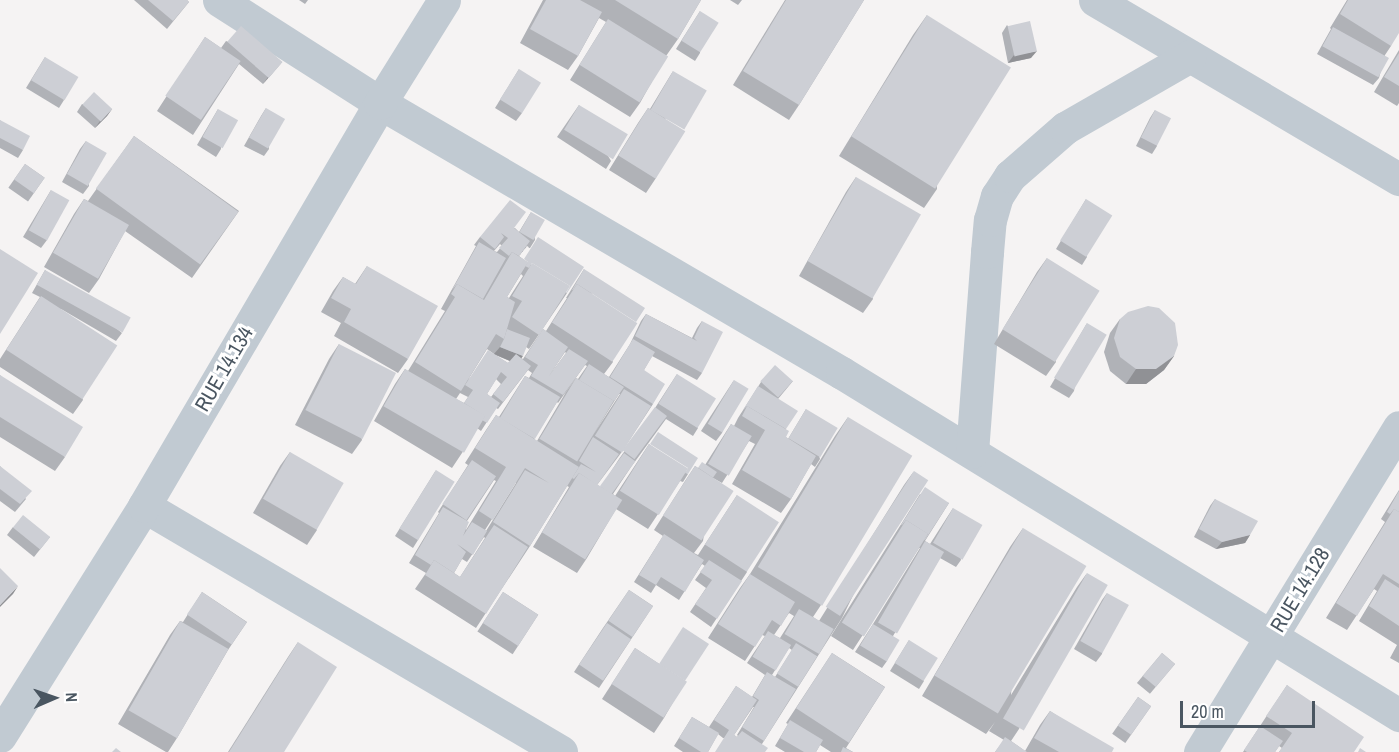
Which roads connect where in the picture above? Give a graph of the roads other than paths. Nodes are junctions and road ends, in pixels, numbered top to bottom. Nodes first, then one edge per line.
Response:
1 (219, 0) edge
2 (444, 0) edge
3 (1095, 0) edge
4 (1190, 56) junction
5 (380, 103) junction
6 (1399, 179) edge
7 (1399, 428) edge
8 (972, 452) junction
9 (144, 506) junction
10 (1272, 637) junction
11 (1399, 715) edge
12 (0, 736) edge
13 (561, 752) edge
14 (1200, 752) edge

1 - 5 street
2 - 5 street, RUE 14.134
3 - 4 street
4 - 6 street
4 - 8 street
5 - 8 street
5 - 9 street, RUE 14.134
7 - 10 street, RUE 14.128
8 - 10 street
9 - 12 street, RUE 14.134
9 - 13 street
10 - 11 street
10 - 14 street, RUE 14.128

